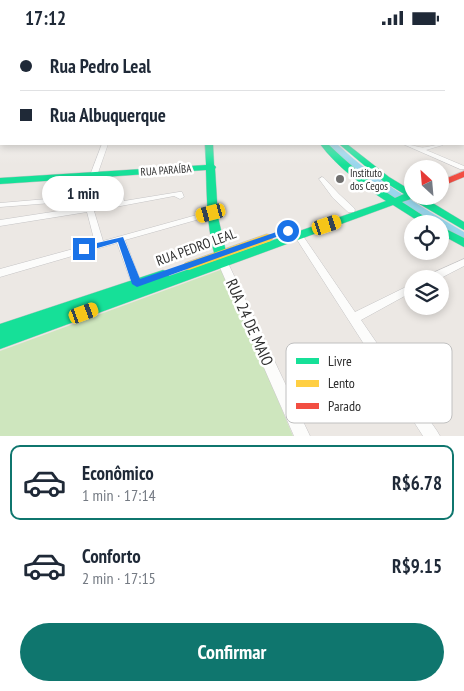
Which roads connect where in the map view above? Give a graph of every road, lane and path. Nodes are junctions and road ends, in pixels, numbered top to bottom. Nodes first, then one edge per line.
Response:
1 (105, 145) edge
2 (209, 145) edge
3 (325, 145) edge
4 (348, 145) edge
5 (409, 145) edge
6 (438, 145) edge
7 (422, 150) junction
8 (212, 167) junction
9 (463, 170) edge
10 (449, 174) edge
11 (96, 175) junction
12 (322, 179) dead end
13 (449, 179) edge
14 (0, 181) edge
15 (401, 196) edge
16 (180, 197) dead end
17 (85, 199) junction
18 (121, 204) junction
19 (0, 205) edge
20 (350, 210) junction
21 (90, 211) junction
22 (211, 213) junction
23 (422, 215) edge
24 (0, 223) edge
25 (464, 227) edge
26 (449, 234) edge
27 (298, 235) junction
28 (120, 239) junction
29 (464, 243) edge
30 (100, 244) junction
31 (221, 258) junction
32 (464, 262) edge
33 (448, 270) edge
34 (0, 273) edge
35 (139, 288) junction
36 (404, 292) edge
37 (354, 317) junction
38 (0, 331) edge
39 (0, 342) edge
40 (371, 343) edge
41 (286, 401) edge
42 (296, 423) edge
43 (423, 423) edge
44 (302, 436) edge
45 (432, 436) edge

1 - 11 street
2 - 8 main road
3 - 15 main road
4 - 15 main road
5 - 7 street
6 - 7 street
7 - 9 street
8 - 11 main road, RUA PARAÍBA
8 - 22 main road
9 - 10 main road
9 - 13 main road
11 - 14 main road, RUA PARAÍBA
11 - 17 street
12 - 20 street
15 - 20 main road, RUA PEDRO LEAL
15 - 23 main road
15 - 25 main road
15 - 27 main road, RUA PEDRO LEAL
16 - 18 street
17 - 18 street
17 - 19 street
18 - 21 street
20 - 31 main road, RUA PEDRO LEAL
21 - 24 street
21 - 30 street
22 - 28 street
22 - 31 main road
26 - 29 main road
27 - 31 main road, RUA PEDRO LEAL
27 - 37 street
28 - 30 street
28 - 35 street
30 - 34 street
31 - 35 main road, RUA PEDRO LEAL
31 - 41 street, RUA 24 DE MAIO
32 - 33 street
35 - 38 main road, RUA PEDRO LEAL
35 - 39 main road, RUA PEDRO LEAL
36 - 37 street
37 - 40 street
42 - 44 street, RUA 24 DE MAIO
43 - 45 street

